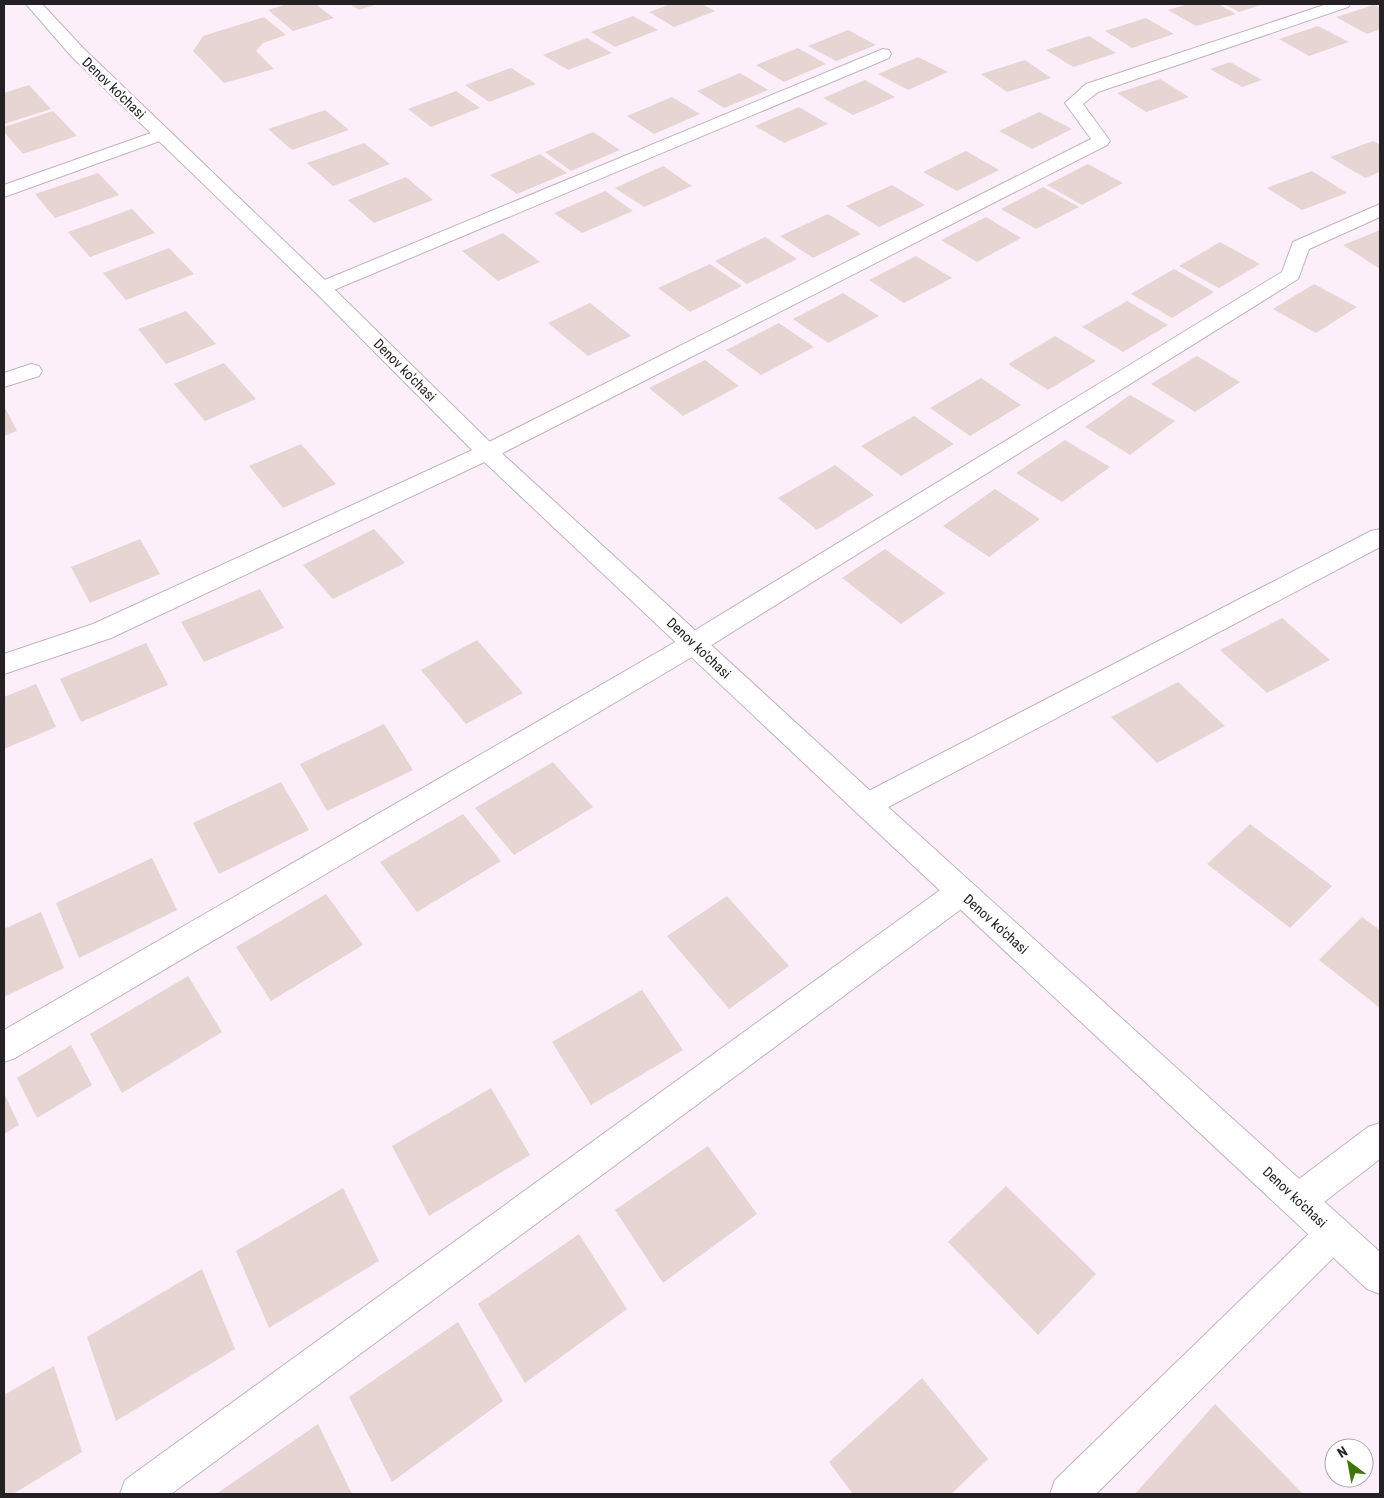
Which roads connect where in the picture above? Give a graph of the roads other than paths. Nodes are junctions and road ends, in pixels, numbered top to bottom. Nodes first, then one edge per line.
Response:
1 (34, 4) edge
2 (1342, 4) edge
3 (883, 54) dead end
4 (162, 134) junction
5 (4, 191) edge
6 (1380, 210) edge
7 (322, 288) junction
8 (31, 371) dead end
9 (4, 380) edge
10 (487, 452) junction
11 (1380, 537) edge
12 (693, 644) junction
13 (4, 664) edge
14 (867, 805) junction
15 (961, 892) junction
16 (4, 1048) edge
17 (1380, 1139) edge
18 (1300, 1200) junction
19 (1334, 1233) junction
20 (1380, 1276) edge
21 (139, 1494) edge
22 (1069, 1494) edge

1 - 4 street, Denov ko'chasi
2 - 10 street
3 - 7 street
4 - 5 street
4 - 7 street, Denov ko'chasi
6 - 12 street
7 - 10 street, Denov ko'chasi
8 - 9 street
10 - 12 street, Denov ko'chasi
10 - 13 street
11 - 14 street
12 - 14 street, Denov ko'chasi
12 - 16 street
14 - 15 street, Denov ko'chasi
15 - 18 street, Denov ko'chasi
15 - 21 street
17 - 18 street
18 - 19 street, Denov ko'chasi
19 - 20 street, Denov ko'chasi
19 - 22 street

